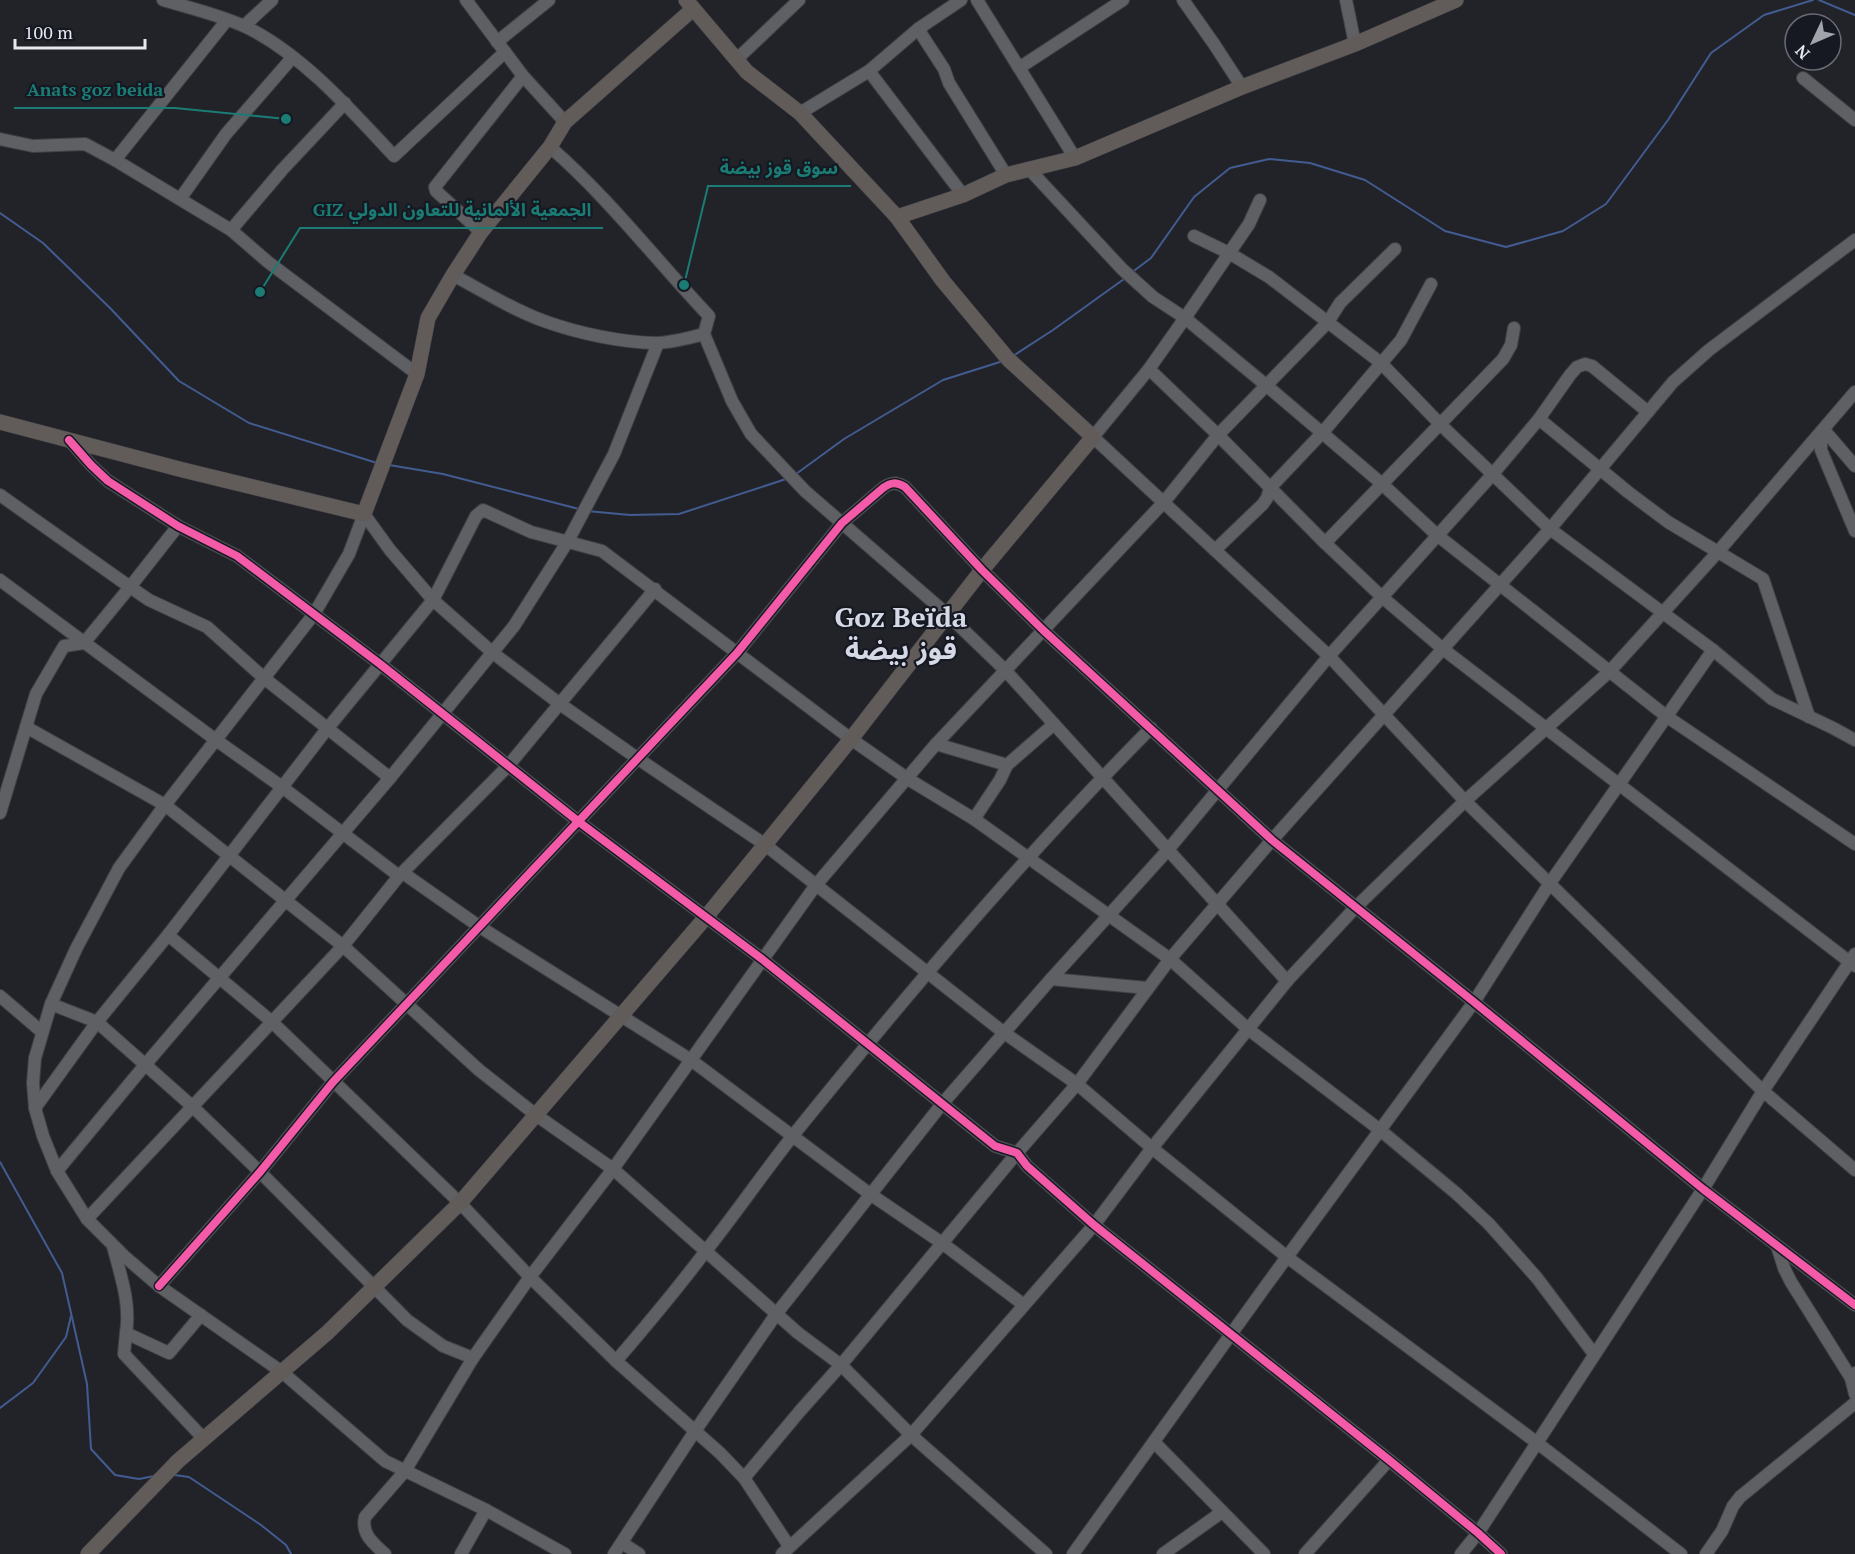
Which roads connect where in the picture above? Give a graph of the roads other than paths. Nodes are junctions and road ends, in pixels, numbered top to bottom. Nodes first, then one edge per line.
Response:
1 (163, 0) edge
2 (272, 0) edge
3 (466, 0) edge
4 (549, 0) edge
5 (799, 0) edge
6 (961, 0) edge
7 (977, 0) edge
8 (1123, 0) edge
9 (1183, 0) edge
10 (1346, 0) edge
11 (1456, 0) edge
12 (689, 5) edge
13 (227, 20) junction
14 (244, 26) junction
15 (918, 29) junction
16 (497, 42) junction
17 (1355, 44) junction
18 (505, 52) junction
19 (292, 58) junction
20 (736, 60) junction
21 (1019, 68) junction
22 (869, 71) junction
23 (524, 76) junction
24 (1803, 78) dead end
25 (1242, 87) junction
26 (345, 103) junction
27 (800, 113) junction
28 (1855, 120) edge
29 (565, 122) junction
30 (0, 139) edge
31 (550, 147) junction
32 (1075, 158) junction
33 (115, 160) junction
34 (1029, 169) junction
35 (1006, 175) junction
36 (963, 195) junction
37 (180, 199) junction
38 (1260, 200) dead end
39 (897, 218) junction
40 (231, 230) junction
41 (481, 232) junction
42 (1194, 236) dead end
43 (1855, 240) edge
44 (1395, 249) dead end
45 (1229, 253) junction
46 (453, 275) junction
47 (1431, 284) dead end
48 (1185, 318) junction
49 (1328, 322) junction
50 (1514, 328) dead end
51 (704, 334) junction
52 (658, 343) junction
53 (1381, 363) junction
54 (1149, 369) junction
55 (417, 374) junction
56 (1267, 386) junction
57 (1855, 392) edge
58 (1648, 412) junction
59 (1539, 419) junction
60 (0, 422) edge
61 (1441, 425) junction
62 (1826, 431) junction
63 (1323, 432) junction
64 (1218, 435) junction
65 (1093, 437) junction
66 (69, 440) junction
67 (1855, 466) edge
68 (1600, 469) junction
69 (1492, 475) junction
70 (1381, 483) junction
71 (1270, 488) junction
72 (0, 495) edge
73 (1164, 502) junction
74 (364, 514) junction
75 (842, 523) junction
76 (178, 526) junction
77 (1550, 529) junction
78 (1855, 531) edge
79 (1437, 535) junction
80 (568, 541) junction
81 (1324, 543) junction
82 (1215, 550) junction
83 (1717, 553) junction
84 (982, 570) junction
85 (0, 580) edge
86 (1501, 584) junction
87 (130, 587) junction
88 (655, 589) junction
89 (1382, 597) junction
90 (433, 600) junction
91 (314, 614) junction
92 (1663, 614) junction
93 (948, 615) junction
94 (1043, 630) junction
95 (84, 643) junction
96 (1443, 649) junction
97 (1713, 650) junction
98 (493, 653) junction
99 (737, 653) junction
100 (1329, 656) junction
101 (380, 664) junction
102 (1005, 670) junction
103 (1610, 671) junction
104 (264, 678) junction
105 (560, 704) junction
106 (443, 713) junction
107 (1386, 714) junction
108 (1666, 716) junction
109 (1809, 717) junction
110 (1054, 723) junction
111 (26, 728) junction
112 (1151, 728) junction
113 (1547, 728) junction
114 (327, 729) junction
115 (851, 739) junction
116 (216, 740) junction
117 (1855, 740) edge
118 (936, 744) junction
119 (637, 759) junction
120 (1007, 765) junction
121 (508, 766) junction
122 (1103, 776) junction
123 (390, 778) junction
124 (908, 779) junction
125 (1618, 784) junction
126 (282, 788) junction
127 (1217, 791) junction
128 (1465, 801) junction
129 (165, 805) junction
130 (0, 813) edge
131 (974, 819) junction
132 (579, 822) junction
133 (342, 834) junction
134 (1272, 840) junction
135 (764, 844) junction
136 (1855, 844) edge
137 (1167, 851) junction
138 (229, 856) junction
139 (1029, 860) junction
140 (401, 874) junction
141 (1550, 883) junction
142 (816, 885) junction
143 (285, 901) junction
144 (1217, 906) junction
145 (1356, 907) junction
146 (706, 916) junction
147 (1108, 916) junction
148 (480, 927) junction
149 (168, 935) junction
150 (343, 946) junction
151 (1170, 958) junction
152 (762, 959) junction
153 (1853, 961) edge
154 (928, 972) junction
155 (220, 978) junction
156 (1051, 979) junction
157 (1287, 981) junction
158 (1147, 988) junction
159 (0, 996) edge
160 (1474, 1002) junction
161 (51, 1004) junction
162 (407, 1005) junction
163 (620, 1016) junction
164 (271, 1021) junction
165 (97, 1022) junction
166 (1248, 1029) junction
167 (42, 1032) junction
168 (1003, 1032) junction
169 (868, 1043) junction
170 (690, 1060) junction
171 (145, 1065) junction
172 (333, 1082) junction
173 (1077, 1084) junction
174 (1763, 1091) junction
175 (942, 1104) junction
176 (193, 1107) junction
177 (35, 1108) junction
178 (536, 1115) junction
179 (1380, 1130) junction
180 (793, 1136) junction
181 (1152, 1148) junction
182 (1017, 1153) junction
183 (613, 1169) junction
184 (1855, 1170) edge
185 (57, 1171) junction
186 (260, 1172) junction
187 (1703, 1189) junction
188 (870, 1194) junction
189 (460, 1203) junction
190 (87, 1219) junction
191 (1094, 1225) junction
192 (942, 1243) junction
193 (113, 1245) junction
194 (1777, 1246) junction
195 (706, 1252) junction
196 (1287, 1257) junction
197 (530, 1277) junction
198 (159, 1286) junction
199 (374, 1288) junction
200 (1024, 1305) junction
201 (1855, 1305) edge
202 (777, 1314) junction
203 (201, 1315) junction
204 (126, 1333) junction
205 (1232, 1333) junction
206 (1594, 1354) junction
207 (473, 1358) junction
208 (616, 1361) junction
209 (841, 1365) junction
210 (282, 1372) junction
211 (1853, 1376) edge
212 (1855, 1394) edge
213 (1855, 1403) edge
214 (695, 1431) junction
215 (910, 1435) junction
216 (204, 1439) junction
217 (1536, 1442) junction
218 (1155, 1443) junction
219 (1389, 1460) junction
220 (405, 1471) junction
221 (744, 1478) junction
222 (486, 1510) junction
223 (1222, 1512) junction
224 (1478, 1533) junction
225 (618, 1549) edge
226 (786, 1550) edge
227 (88, 1554) edge
228 (385, 1554) edge
229 (461, 1554) edge
230 (565, 1554) edge
231 (639, 1554) edge
232 (1046, 1554) edge
233 (1073, 1554) edge
234 (1163, 1554) edge
235 (1264, 1554) edge
236 (1305, 1554) edge
237 (1461, 1554) edge
238 (1501, 1554) edge
239 (1680, 1554) edge
240 (1706, 1554) edge

1 - 13 street
2 - 14 street
3 - 16 street
4 - 16 street
5 - 20 street
6 - 15 street
7 - 21 street
8 - 21 street
9 - 25 street
10 - 17 street
11 - 17 main road
12 - 20 main road
12 - 29 main road
13 - 14 street
13 - 33 street
14 - 19 street
15 - 22 street
15 - 35 street
16 - 18 street
17 - 25 main road
18 - 23 street
18 - 26 street
19 - 26 street
19 - 37 street
20 - 27 main road
21 - 32 street
22 - 27 street
22 - 36 street
23 - 29 street
23 - 41 street
24 - 28 street
25 - 32 main road
26 - 40 street
27 - 39 main road
29 - 31 main road
30 - 33 street
31 - 41 main road
31 - 51 street
32 - 34 main road
33 - 37 street
34 - 35 main road
34 - 48 street
35 - 36 main road
36 - 39 main road
37 - 40 street
38 - 45 street
39 - 65 main road
40 - 55 street
41 - 46 main road
42 - 45 street
43 - 58 street
44 - 49 street
45 - 48 street
45 - 49 street
46 - 52 street
46 - 55 main road
47 - 53 street
48 - 54 street
48 - 56 street
49 - 53 street
49 - 56 street
50 - 61 street
51 - 52 street
51 - 75 street
52 - 80 street
53 - 61 street
53 - 63 street
54 - 64 street
54 - 65 street
55 - 74 main road
56 - 63 street
56 - 64 street
57 - 62 street
58 - 59 street
58 - 68 street
59 - 68 street
59 - 69 street
60 - 66 main road
61 - 69 street
61 - 70 street
62 - 67 street
62 - 78 street
62 - 83 street
63 - 70 street
63 - 71 street
64 - 71 street
64 - 73 street
65 - 73 street
65 - 84 main road
66 - 74 main road
66 - 76 street
68 - 77 street
68 - 83 street
69 - 77 street
69 - 79 street
70 - 79 street
70 - 81 street
71 - 81 street
71 - 82 street
72 - 87 street
73 - 82 street
73 - 94 street
74 - 90 street
74 - 91 street
75 - 84 street
75 - 93 street
75 - 99 street
76 - 87 street
76 - 91 street
77 - 86 street
77 - 92 street
79 - 86 street
79 - 89 street
80 - 88 street
80 - 90 street
80 - 98 street
81 - 89 street
82 - 100 street
83 - 92 street
83 - 109 street
84 - 93 main road
84 - 94 street
85 - 95 street
86 - 96 street
86 - 103 street
87 - 95 street
87 - 104 street
88 - 99 street
88 - 105 street
89 - 96 street
89 - 100 street
90 - 98 street
90 - 101 street
91 - 101 street
91 - 104 street
92 - 97 street
92 - 103 street
93 - 102 street
93 - 115 main road
94 - 102 street
94 - 112 street
95 - 111 street
95 - 116 street
96 - 107 street
96 - 113 street
97 - 108 street
97 - 109 street
98 - 105 street
98 - 106 street
99 - 115 street
99 - 119 street
100 - 107 street
100 - 127 street
101 - 106 street
101 - 114 street
102 - 110 street
102 - 118 street
103 - 108 street
103 - 113 street
104 - 114 street
104 - 116 street
105 - 119 street
105 - 121 street
106 - 121 street
106 - 123 street
107 - 128 street
107 - 134 street
108 - 125 street
108 - 136 street
109 - 117 street
110 - 120 street
110 - 122 street
111 - 129 street
111 - 130 street
112 - 122 street
112 - 127 street
113 - 125 street
113 - 128 street
114 - 123 street
114 - 126 street
115 - 124 street
115 - 135 main road
116 - 126 street
116 - 129 street
118 - 120 street
118 - 124 street
119 - 132 street
119 - 135 street
120 - 131 street
121 - 132 street
121 - 140 street
122 - 137 street
122 - 139 street
123 - 133 street
124 - 131 street
124 - 142 street
125 - 141 street
125 - 153 street
126 - 133 street
126 - 138 street
127 - 134 street
127 - 137 street
128 - 141 street
128 - 145 street
129 - 138 street
129 - 161 street
131 - 139 street
132 - 146 street
132 - 148 street
133 - 140 street
133 - 143 street
134 - 144 street
134 - 145 street
135 - 142 street
135 - 146 main road
137 - 144 street
137 - 147 street
138 - 143 street
138 - 149 street
139 - 147 street
139 - 154 street
140 - 148 street
140 - 150 street
141 - 160 street
141 - 174 street
142 - 152 street
142 - 154 street
143 - 150 street
143 - 155 street
144 - 151 street
144 - 157 street
145 - 157 street
145 - 160 street
146 - 152 street
146 - 163 main road
147 - 151 street
147 - 156 street
148 - 162 street
148 - 163 street
149 - 155 street
149 - 165 street
150 - 162 street
150 - 164 street
151 - 158 street
151 - 166 street
152 - 169 street
152 - 170 street
153 - 174 street
154 - 168 street
154 - 169 street
155 - 164 street
155 - 171 street
156 - 158 street
156 - 168 street
157 - 166 street
158 - 173 street
159 - 167 street
160 - 179 street
160 - 187 street
161 - 165 street
161 - 167 street
162 - 172 street
162 - 178 street
163 - 170 street
163 - 178 main road
164 - 172 street
164 - 176 street
165 - 171 street
165 - 177 street
166 - 179 street
166 - 181 street
167 - 177 street
168 - 173 street
168 - 175 street
169 - 175 street
169 - 180 street
170 - 180 street
170 - 183 street
171 - 176 street
171 - 185 street
172 - 186 street
172 - 189 street
173 - 181 street
173 - 182 street
174 - 184 street
174 - 187 street
175 - 182 street
175 - 188 street
176 - 186 street
176 - 190 street
177 - 185 street
178 - 183 street
178 - 189 main road
179 - 196 street
179 - 206 street
180 - 188 street
180 - 195 street
181 - 191 street
181 - 196 street
182 - 191 street
182 - 192 street
183 - 195 street
183 - 197 street
185 - 190 street
186 - 198 street
186 - 199 street
187 - 194 street
187 - 206 street
188 - 192 street
188 - 202 street
189 - 197 street
189 - 199 main road
190 - 193 street
191 - 200 street
191 - 205 street
192 - 200 street
192 - 209 street
193 - 198 street
193 - 204 street
194 - 201 street
194 - 211 street
195 - 202 street
195 - 208 street
196 - 205 street
196 - 217 street
197 - 207 street
197 - 208 street
198 - 203 street
199 - 207 street
199 - 210 main road
200 - 215 street
202 - 209 street
202 - 214 street
203 - 204 street
203 - 210 street
204 - 216 street
205 - 218 street
205 - 219 street
206 - 217 street
207 - 220 street
208 - 214 street
209 - 215 street
209 - 221 street
210 - 216 main road
210 - 220 street
211 - 212 street
213 - 240 street
214 - 221 street
214 - 225 street
215 - 226 street
215 - 232 street
216 - 227 main road
217 - 224 street
217 - 239 street
218 - 223 street
218 - 233 street
219 - 224 street
219 - 236 street
220 - 222 street
220 - 228 street
221 - 226 street
222 - 229 street
222 - 230 street
223 - 234 street
223 - 235 street
224 - 237 street
224 - 238 street
225 - 231 street

